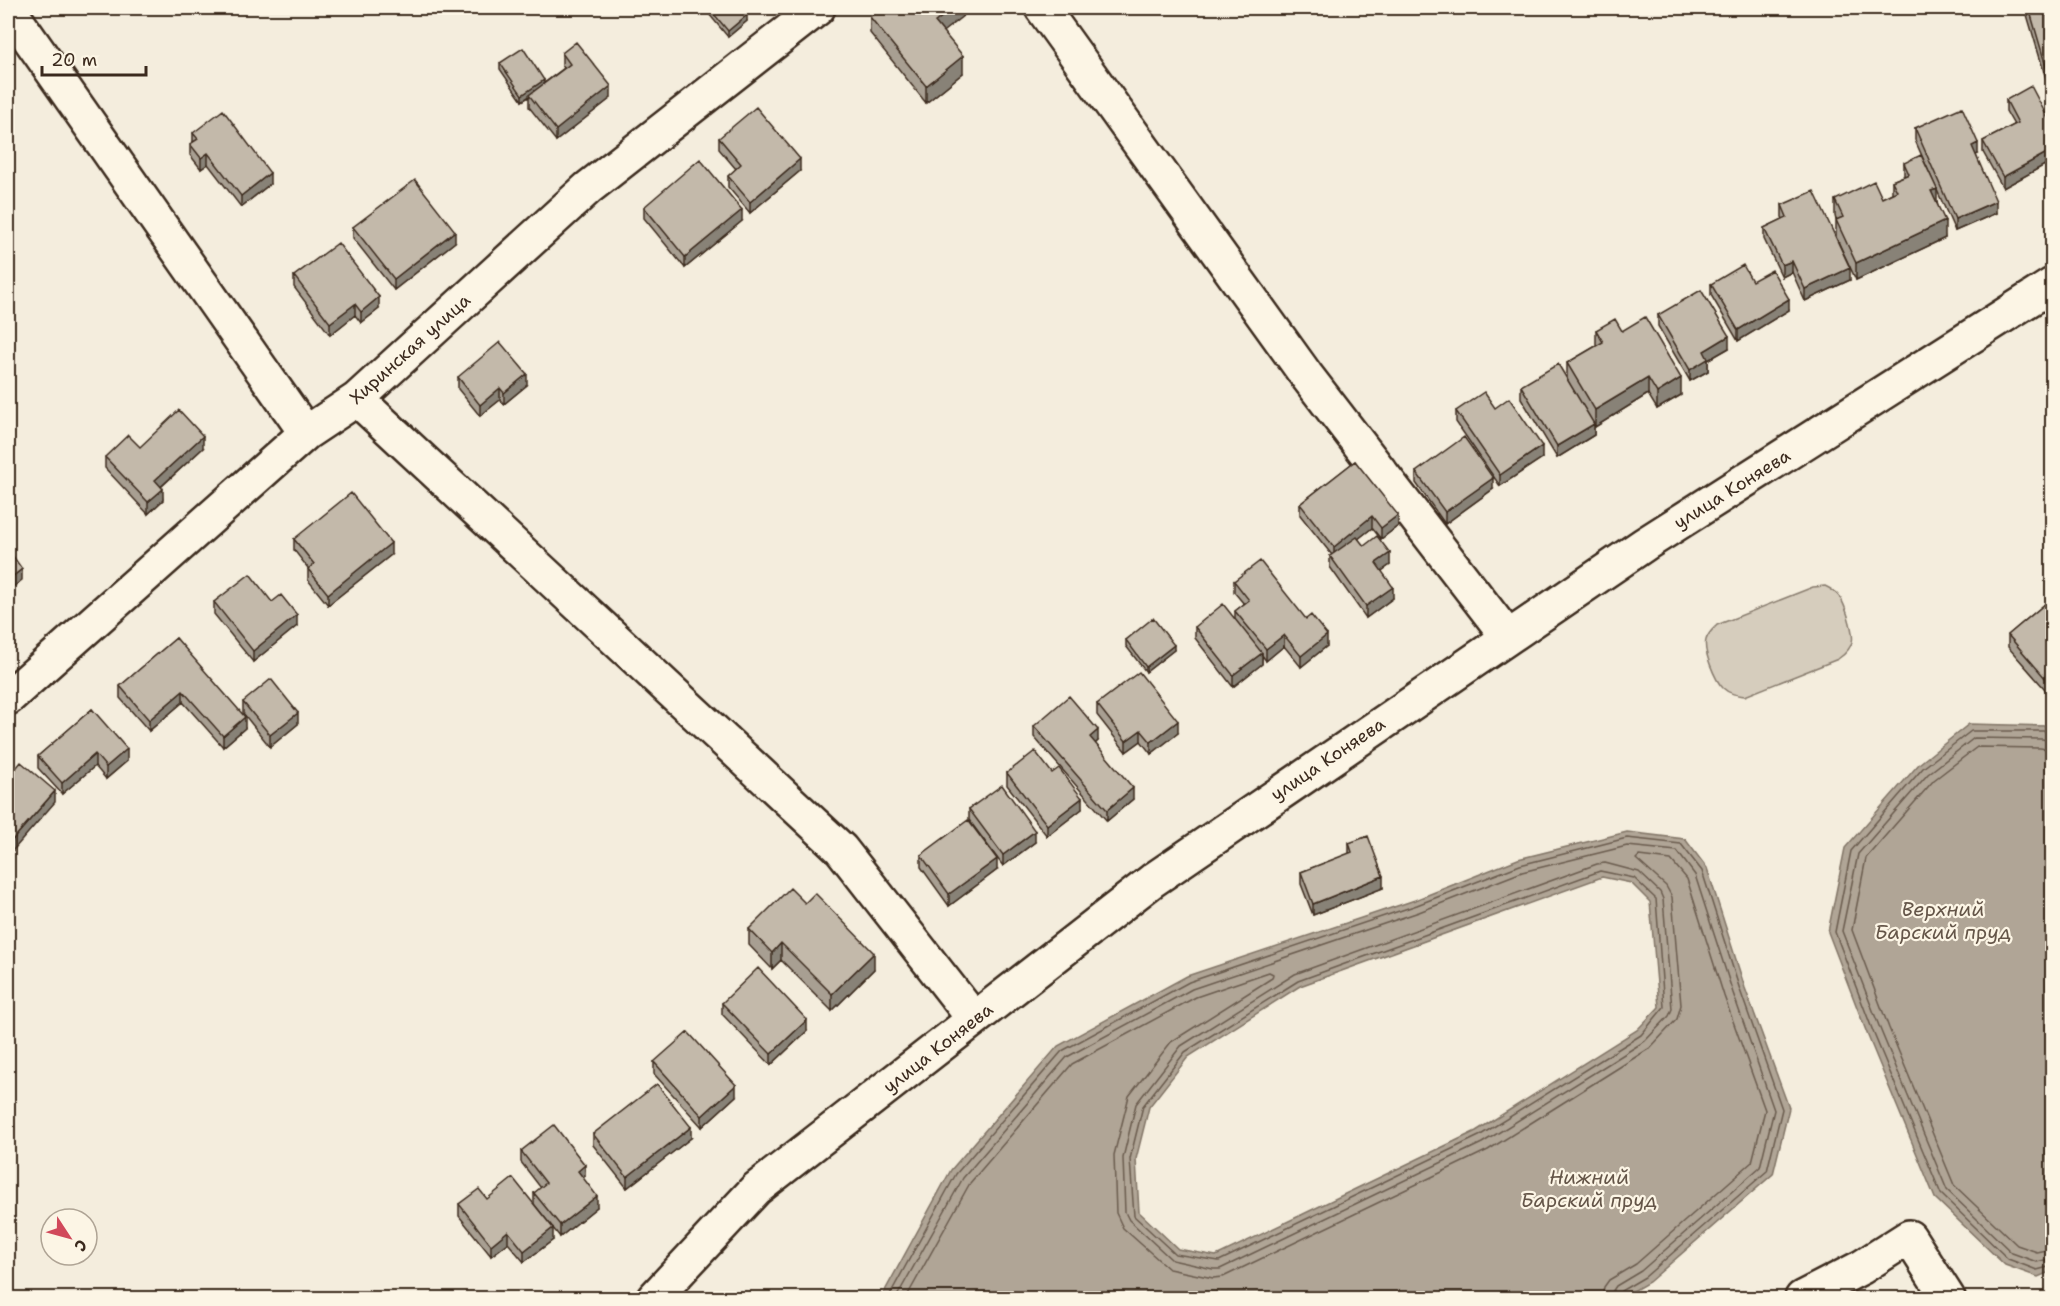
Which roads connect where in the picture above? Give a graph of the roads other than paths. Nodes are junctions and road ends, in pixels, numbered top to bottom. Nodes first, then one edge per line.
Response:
1 (8, 8) edge
2 (818, 8) edge
3 (1042, 8) edge
4 (2052, 285) edge
5 (357, 399) junction
6 (306, 433) junction
7 (1508, 636) junction
8 (8, 698) edge
9 (974, 1019) junction
10 (1947, 1298) edge
11 (654, 1299) edge
12 (1802, 1299) edge

1 - 6 street
2 - 5 street, Хиринская улица
3 - 7 street
4 - 7 street, улица Коняева
5 - 6 street, Хиринская улица
5 - 9 street
6 - 8 street, Хиринская улица
7 - 9 street, улица Коняева
9 - 11 street, улица Коняева
10 - 12 street

